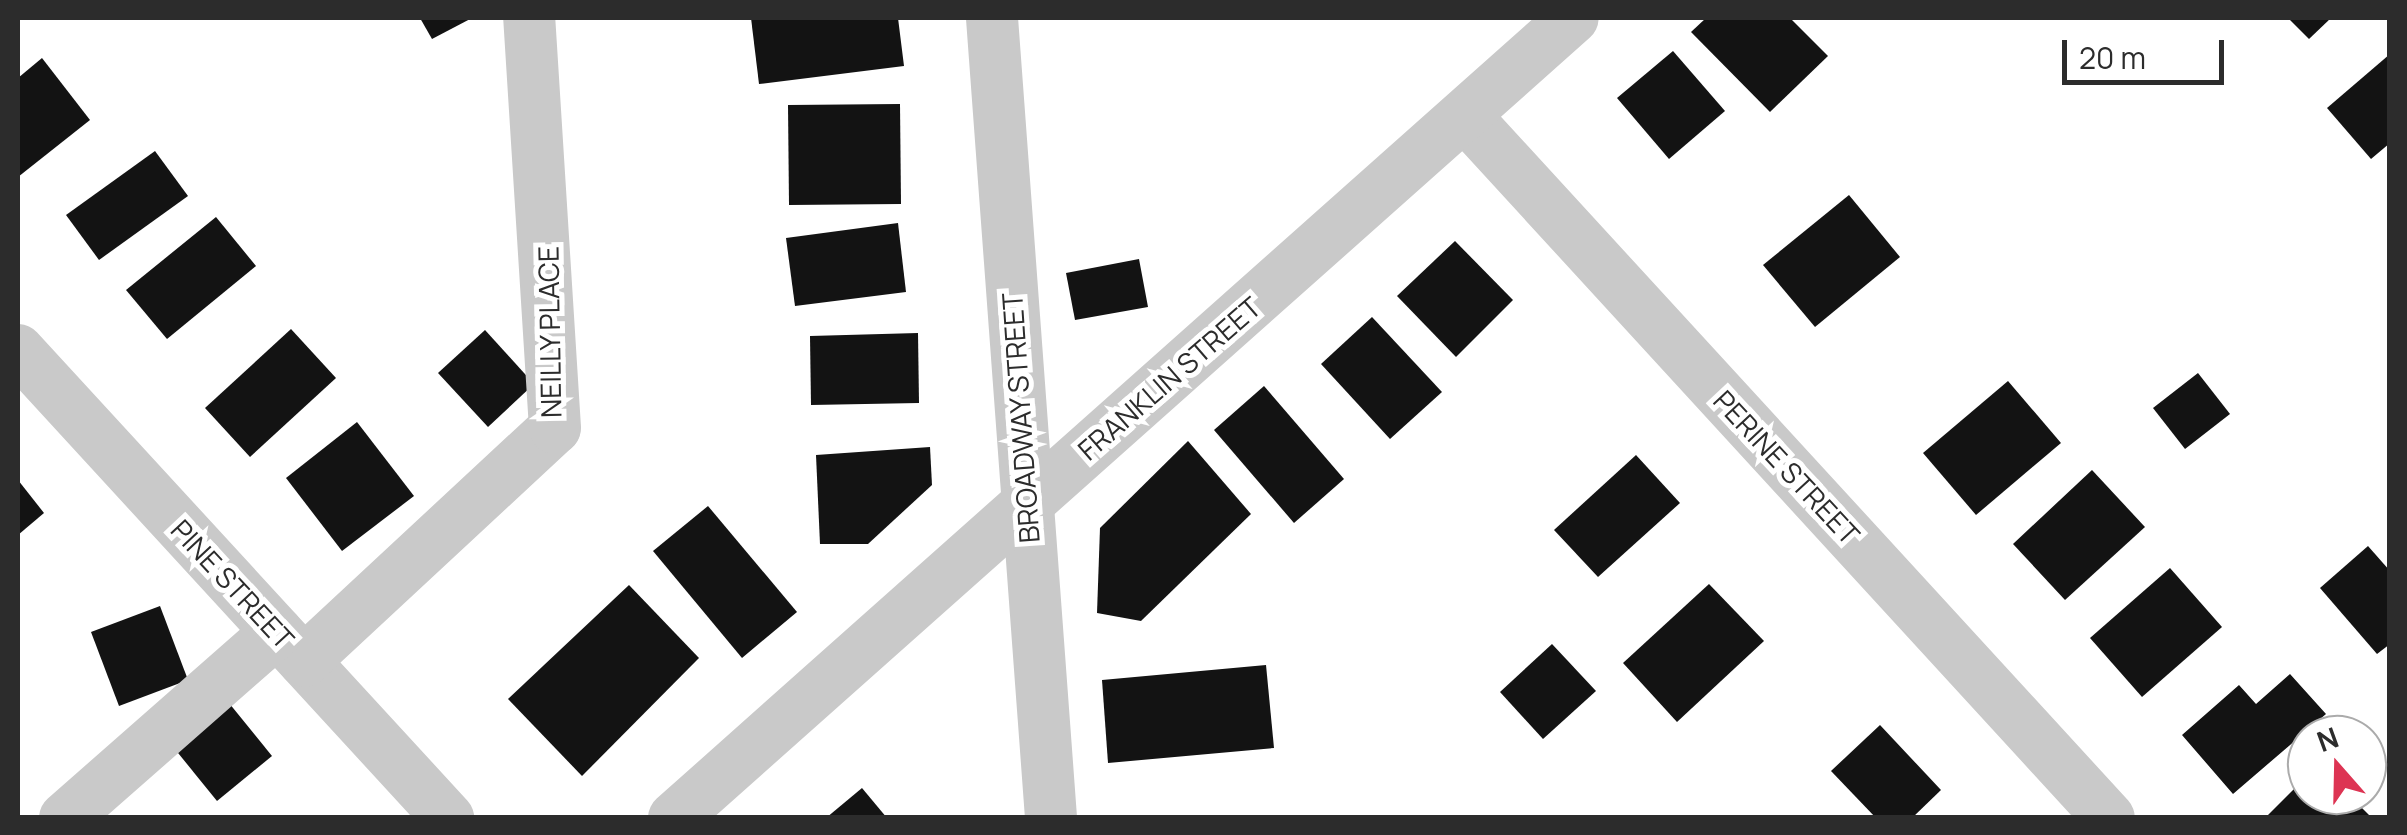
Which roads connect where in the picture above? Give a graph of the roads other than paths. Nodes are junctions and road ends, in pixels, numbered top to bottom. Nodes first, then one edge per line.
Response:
1 (529, 18) edge
2 (992, 18) edge
3 (1573, 18) edge
4 (1466, 118) junction
5 (18, 350) edge
6 (1025, 504) junction
7 (291, 647) junction
8 (65, 818) edge
9 (448, 818) edge
10 (674, 818) edge
11 (1051, 818) edge
12 (2108, 818) edge

1 - 7 street, NEILLY PLACE
2 - 6 street, BROADWAY STREET
3 - 4 street, FRANKLIN STREET
4 - 6 street, FRANKLIN STREET
4 - 12 street, PERINE STREET
5 - 7 street, PINE STREET
6 - 10 street, FRANKLIN STREET
6 - 11 street, BROADWAY STREET
7 - 8 street, NEILLY PLACE
7 - 9 street, PINE STREET

